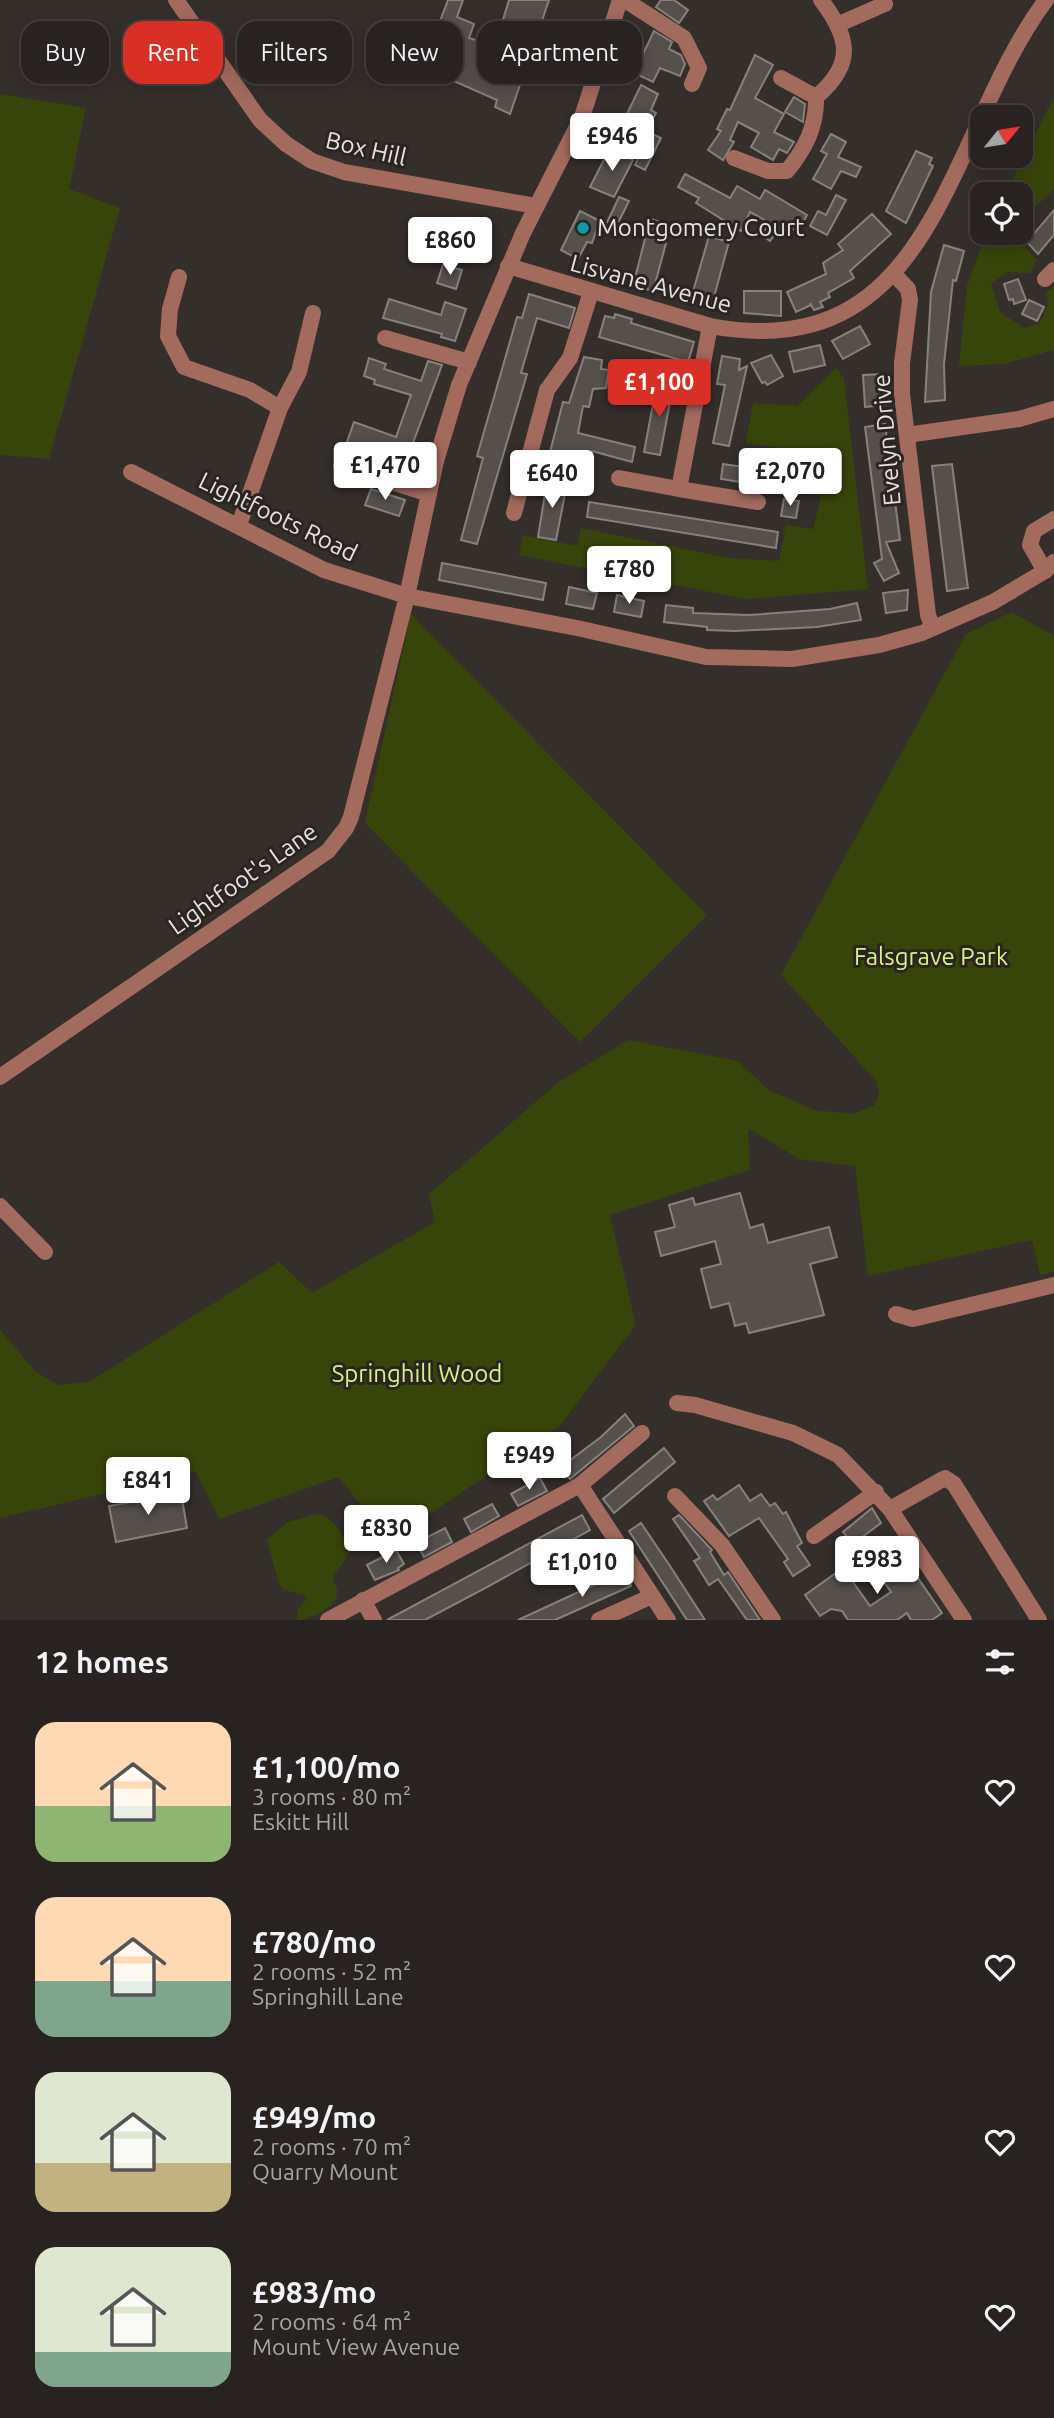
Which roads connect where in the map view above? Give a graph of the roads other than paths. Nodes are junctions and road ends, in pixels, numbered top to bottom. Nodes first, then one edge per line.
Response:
1 (176, 0) edge
2 (623, 0) edge
3 (821, 0) edge
4 (1046, 0) edge
5 (885, 4) dead end
6 (839, 24) junction
7 (781, 78) dead end
8 (692, 84) dead end
9 (816, 97) junction
10 (734, 158) dead end
11 (536, 206) junction
12 (508, 266) junction
13 (893, 273) junction
14 (179, 277) dead end
15 (591, 292) junction
16 (313, 313) dead end
17 (710, 326) junction
18 (385, 338) dead end
19 (469, 362) junction
20 (280, 408) junction
21 (1054, 409) edge
22 (907, 435) junction
23 (341, 466) dead end
24 (131, 472) dead end
25 (620, 478) dead end
26 (679, 489) junction
27 (429, 494) junction
28 (758, 502) dead end
29 (514, 513) dead end
30 (1054, 519) edge
31 (239, 525) junction
32 (1050, 566) edge
33 (407, 596) junction
34 (933, 628) junction
35 (0, 1077) edge
36 (0, 1206) edge
37 (45, 1252) dead end
38 (1054, 1285) edge
39 (896, 1314) dead end
40 (677, 1403) dead end
41 (642, 1433) dead end
42 (580, 1485) junction
43 (876, 1493) junction
44 (675, 1496) dead end
45 (890, 1509) junction
46 (814, 1536) dead end
47 (652, 1596) junction
48 (363, 1600) junction
49 (961, 1619) edge
50 (328, 1620) edge
51 (374, 1620) edge
52 (599, 1620) edge
53 (668, 1620) edge
54 (773, 1620) edge
55 (1039, 1620) edge

1 - 11 street, Box Hill
2 - 8 street
2 - 11 street, Lightfoot's Lane
3 - 6 street
4 - 13 street
5 - 6 street
6 - 9 street
7 - 9 street
9 - 10 street
11 - 12 street, Lightfoot's Lane
12 - 15 street, Lisvane Avenue
12 - 19 street, Lightfoot's Lane
13 - 17 street, Lisvane Avenue
13 - 22 street, Evelyn Drive
14 - 20 street
15 - 17 street, Lisvane Avenue
15 - 29 street
16 - 20 street
17 - 26 street
18 - 19 street
19 - 27 street, Lightfoot's Lane
20 - 31 street
21 - 22 street
22 - 34 street, Evelyn Drive
23 - 27 street
24 - 31 street, Lightfoots Road
25 - 26 street
26 - 28 street
27 - 33 street, Lightfoot's Lane
30 - 32 street
31 - 33 street, Lightfoots Road
32 - 34 street, Lightfoots Road
33 - 34 street, Lightfoots Road
33 - 35 street, Lightfoot's Lane
36 - 37 street
38 - 39 street
40 - 43 street
41 - 42 street
42 - 47 street
42 - 48 street
43 - 45 street
43 - 46 street
44 - 54 street
45 - 49 street
45 - 55 street
47 - 52 street
47 - 53 street
48 - 50 street
48 - 51 street

